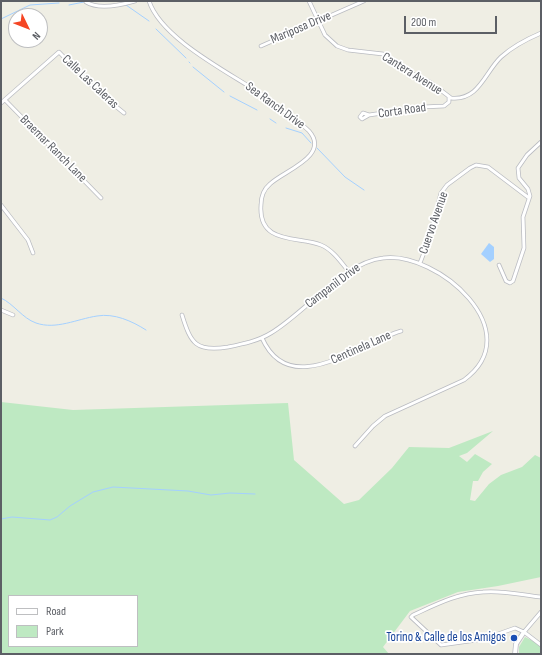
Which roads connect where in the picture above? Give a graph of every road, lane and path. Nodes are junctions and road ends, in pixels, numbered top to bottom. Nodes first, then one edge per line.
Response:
1 (135, 1) edge
2 (149, 1) edge
3 (309, 1) edge
4 (364, 1) edge
5 (86, 2) dead end
6 (318, 20) junction
7 (541, 33) edge
8 (260, 46) dead end
9 (446, 95) junction
10 (5, 100) junction
11 (1, 103) edge
12 (124, 114) dead end
13 (369, 115) dead end
14 (541, 142) edge
15 (101, 198) dead end
16 (529, 198) junction
17 (1, 205) edge
18 (33, 253) dead end
19 (420, 263) junction
20 (499, 265) dead end
21 (349, 272) junction
22 (1, 310) edge
23 (13, 315) dead end
24 (182, 315) dead end
25 (401, 331) dead end
26 (262, 338) junction
27 (355, 446) dead end
28 (541, 597) edge
29 (541, 612) edge
30 (524, 632) junction
31 (541, 645) edge
32 (515, 654) edge

1 - 5 street
2 - 21 street, Sea Ranch Drive
3 - 6 street, Cantera Avenue
4 - 6 street, Mariposa Drive
6 - 8 street, Mariposa Drive
6 - 9 street, Cantera Avenue
7 - 9 street, Cantera Avenue
9 - 13 street, Corta Road
10 - 11 street
10 - 12 street, Calle Las Caleras
10 - 15 street, Braemar Ranch Lane
14 - 16 street
16 - 19 street, Cuervo Avenue
16 - 20 street
17 - 18 street
19 - 21 street, Campanil Drive
19 - 27 street, Campanil Drive
21 - 26 street, Campanil Drive
22 - 23 street
24 - 26 street, Campanil Drive
25 - 26 street, Centinela Lane
28 - 30 street
29 - 30 street
30 - 31 street
30 - 32 street

